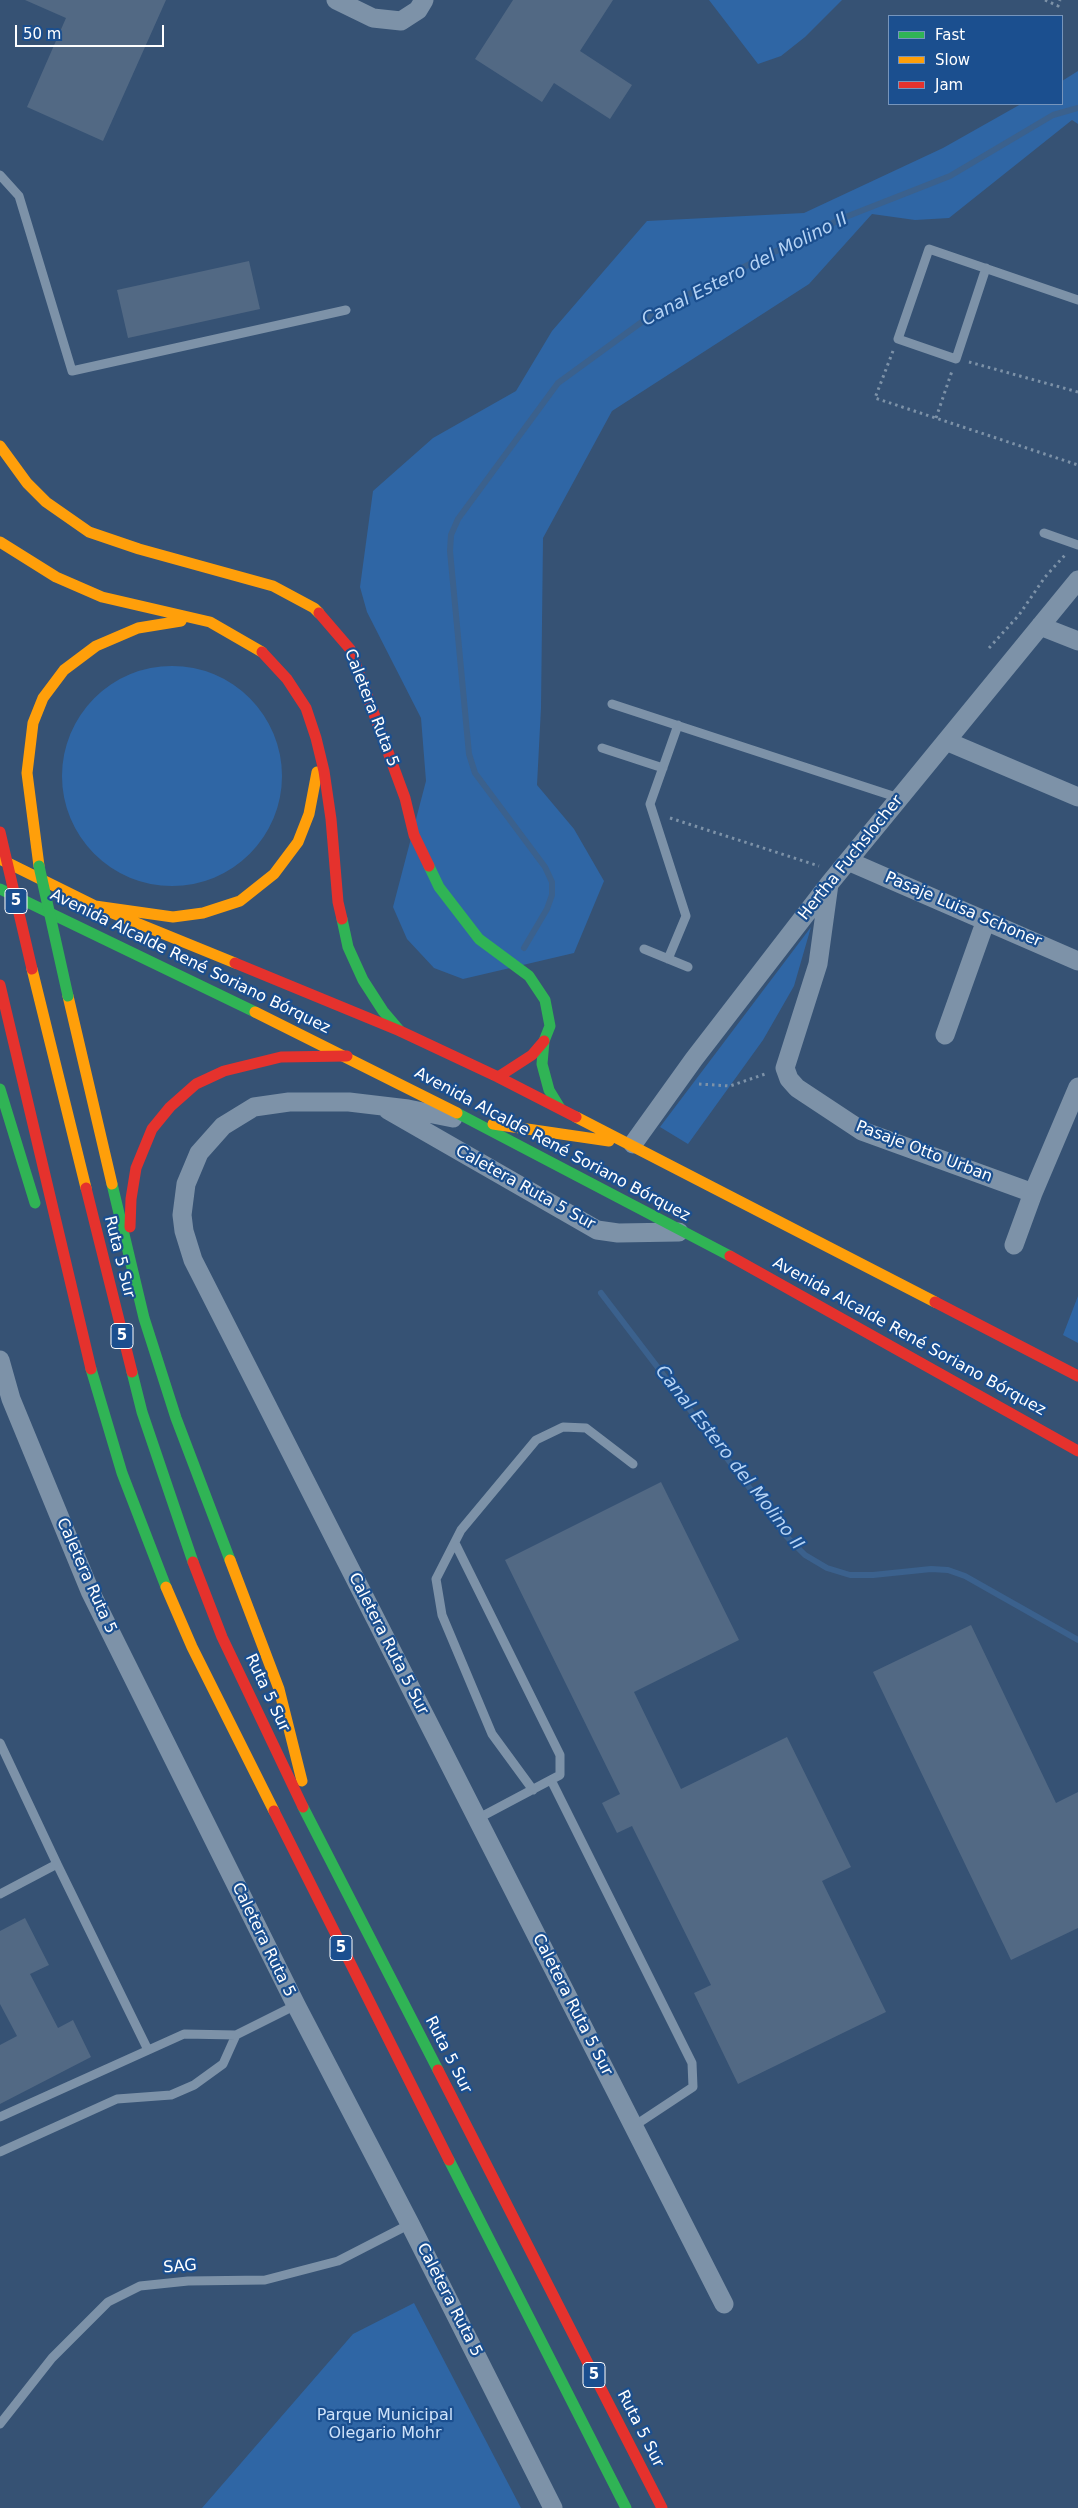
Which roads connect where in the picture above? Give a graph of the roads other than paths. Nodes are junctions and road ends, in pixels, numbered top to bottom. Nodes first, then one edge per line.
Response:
1 (336, 0) edge
2 (424, 0) edge
3 (0, 175) edge
4 (986, 268) junction
5 (1078, 300) edge
6 (346, 310) dead end
7 (0, 446) edge
8 (1044, 533) dead end
9 (0, 542) edge
10 (1077, 544) edge
11 (1078, 580) edge
12 (210, 622) junction
13 (1040, 626) junction
14 (1078, 641) edge
15 (612, 704) dead end
16 (678, 725) junction
17 (316, 738) junction
18 (946, 741) junction
19 (602, 748) dead end
20 (663, 768) junction
21 (1078, 797) edge
22 (899, 798) junction
23 (0, 832) edge
24 (0, 859) edge
25 (838, 872) junction
26 (0, 889) edge
27 (95, 906) junction
28 (986, 920) junction
29 (644, 950) dead end
30 (668, 959) junction
31 (1078, 961) edge
32 (688, 967) dead end
33 (0, 985) edge
34 (400, 1031) junction
35 (945, 1035) dead end
36 (544, 1041) junction
37 (347, 1056) junction
38 (498, 1077) junction
39 (1078, 1086) edge
40 (0, 1089) edge
41 (379, 1105) junction
42 (560, 1108) junction
43 (473, 1121) junction
44 (0, 1131) edge
45 (633, 1144) junction
46 (22, 1165) junction
47 (1033, 1194) junction
48 (38, 1212) dead end
49 (683, 1232) junction
50 (1014, 1245) dead end
51 (51, 1250) dead end
52 (129, 1258) junction
53 (0, 1360) edge
54 (92, 1373) junction
55 (1078, 1376) edge
56 (5, 1400) edge
57 (1078, 1451) edge
58 (633, 1464) dead end
59 (454, 1544) junction
60 (0, 1743) edge
61 (550, 1780) junction
62 (532, 1790) junction
63 (308, 1816) junction
64 (477, 1819) junction
65 (56, 1864) junction
66 (0, 1894) edge
67 (296, 2005) junction
68 (236, 2035) junction
69 (148, 2050) junction
70 (0, 2117) edge
71 (634, 2126) junction
72 (0, 2152) edge
73 (410, 2224) junction
74 (724, 2304) dead end
75 (0, 2424) edge
76 (553, 2508) edge
77 (626, 2508) edge
78 (662, 2508) edge

1 - 2 street
3 - 6 lane
4 - 4 lane
4 - 5 lane
7 - 36 main road, Caletera Ruta 5
8 - 10 lane
9 - 12 main road
11 - 13 street, Hertha Fuchslocher
12 - 17 main road
12 - 52 main road, bridge
13 - 14 street
13 - 18 street, Hertha Fuchslocher
15 - 16 lane
16 - 20 lane
16 - 22 lane
17 - 27 main road
17 - 34 main road
18 - 21 street
18 - 22 street, Hertha Fuchslocher
19 - 20 lane
20 - 30 lane
22 - 25 street, Hertha Fuchslocher
23 - 63 main road, Ruta 5 Sur / 5, bridge
24 - 27 main road, Avenida Alcalde René Soriano Bórquez
25 - 28 street, Pasaje Luisa Schoner
25 - 45 street, Hertha Fuchslocher
25 - 47 street, Pasaje Otto Urban
26 - 37 main road, Avenida Alcalde René Soriano Bórquez
27 - 34 main road, Avenida Alcalde René Soriano Bórquez
28 - 31 street, Pasaje Luisa Schoner
28 - 35 street
29 - 30 lane
30 - 32 lane
33 - 54 main road, 5
34 - 38 main road, Avenida Alcalde René Soriano Bórquez
36 - 38 main road
36 - 42 main road, Caletera Ruta 5
37 - 43 main road, Avenida Alcalde René Soriano Bórquez
37 - 52 main road
38 - 42 main road, Avenida Alcalde René Soriano Bórquez
39 - 47 street
40 - 46 main road
41 - 43 street, Caletera Ruta 5 Sur
41 - 49 street, Caletera Ruta 5 Sur
41 - 64 street, Caletera Ruta 5 Sur
42 - 45 main road, Avenida Alcalde René Soriano Bórquez
43 - 45 main road
43 - 49 main road, Avenida Alcalde René Soriano Bórquez
44 - 46 main road
45 - 55 main road, Avenida Alcalde René Soriano Bórquez
46 - 48 main road
47 - 50 street
49 - 57 main road, Avenida Alcalde René Soriano Bórquez
51 - 54 main road
52 - 63 main road
53 - 56 street, Caletera Ruta 5
54 - 77 main road, 5
56 - 67 street, Caletera Ruta 5
58 - 59 lane
59 - 61 lane
59 - 62 lane
60 - 65 lane
61 - 62 lane
61 - 71 lane
62 - 64 lane
63 - 78 main road, Ruta 5 Sur / 5
64 - 71 street, Caletera Ruta 5 Sur
65 - 66 lane
65 - 69 lane
67 - 68 lane
67 - 73 street, Caletera Ruta 5
68 - 69 lane
68 - 72 lane
69 - 70 lane
71 - 74 street, Caletera Ruta 5 Sur
73 - 75 lane, SAG
73 - 76 street, Caletera Ruta 5

